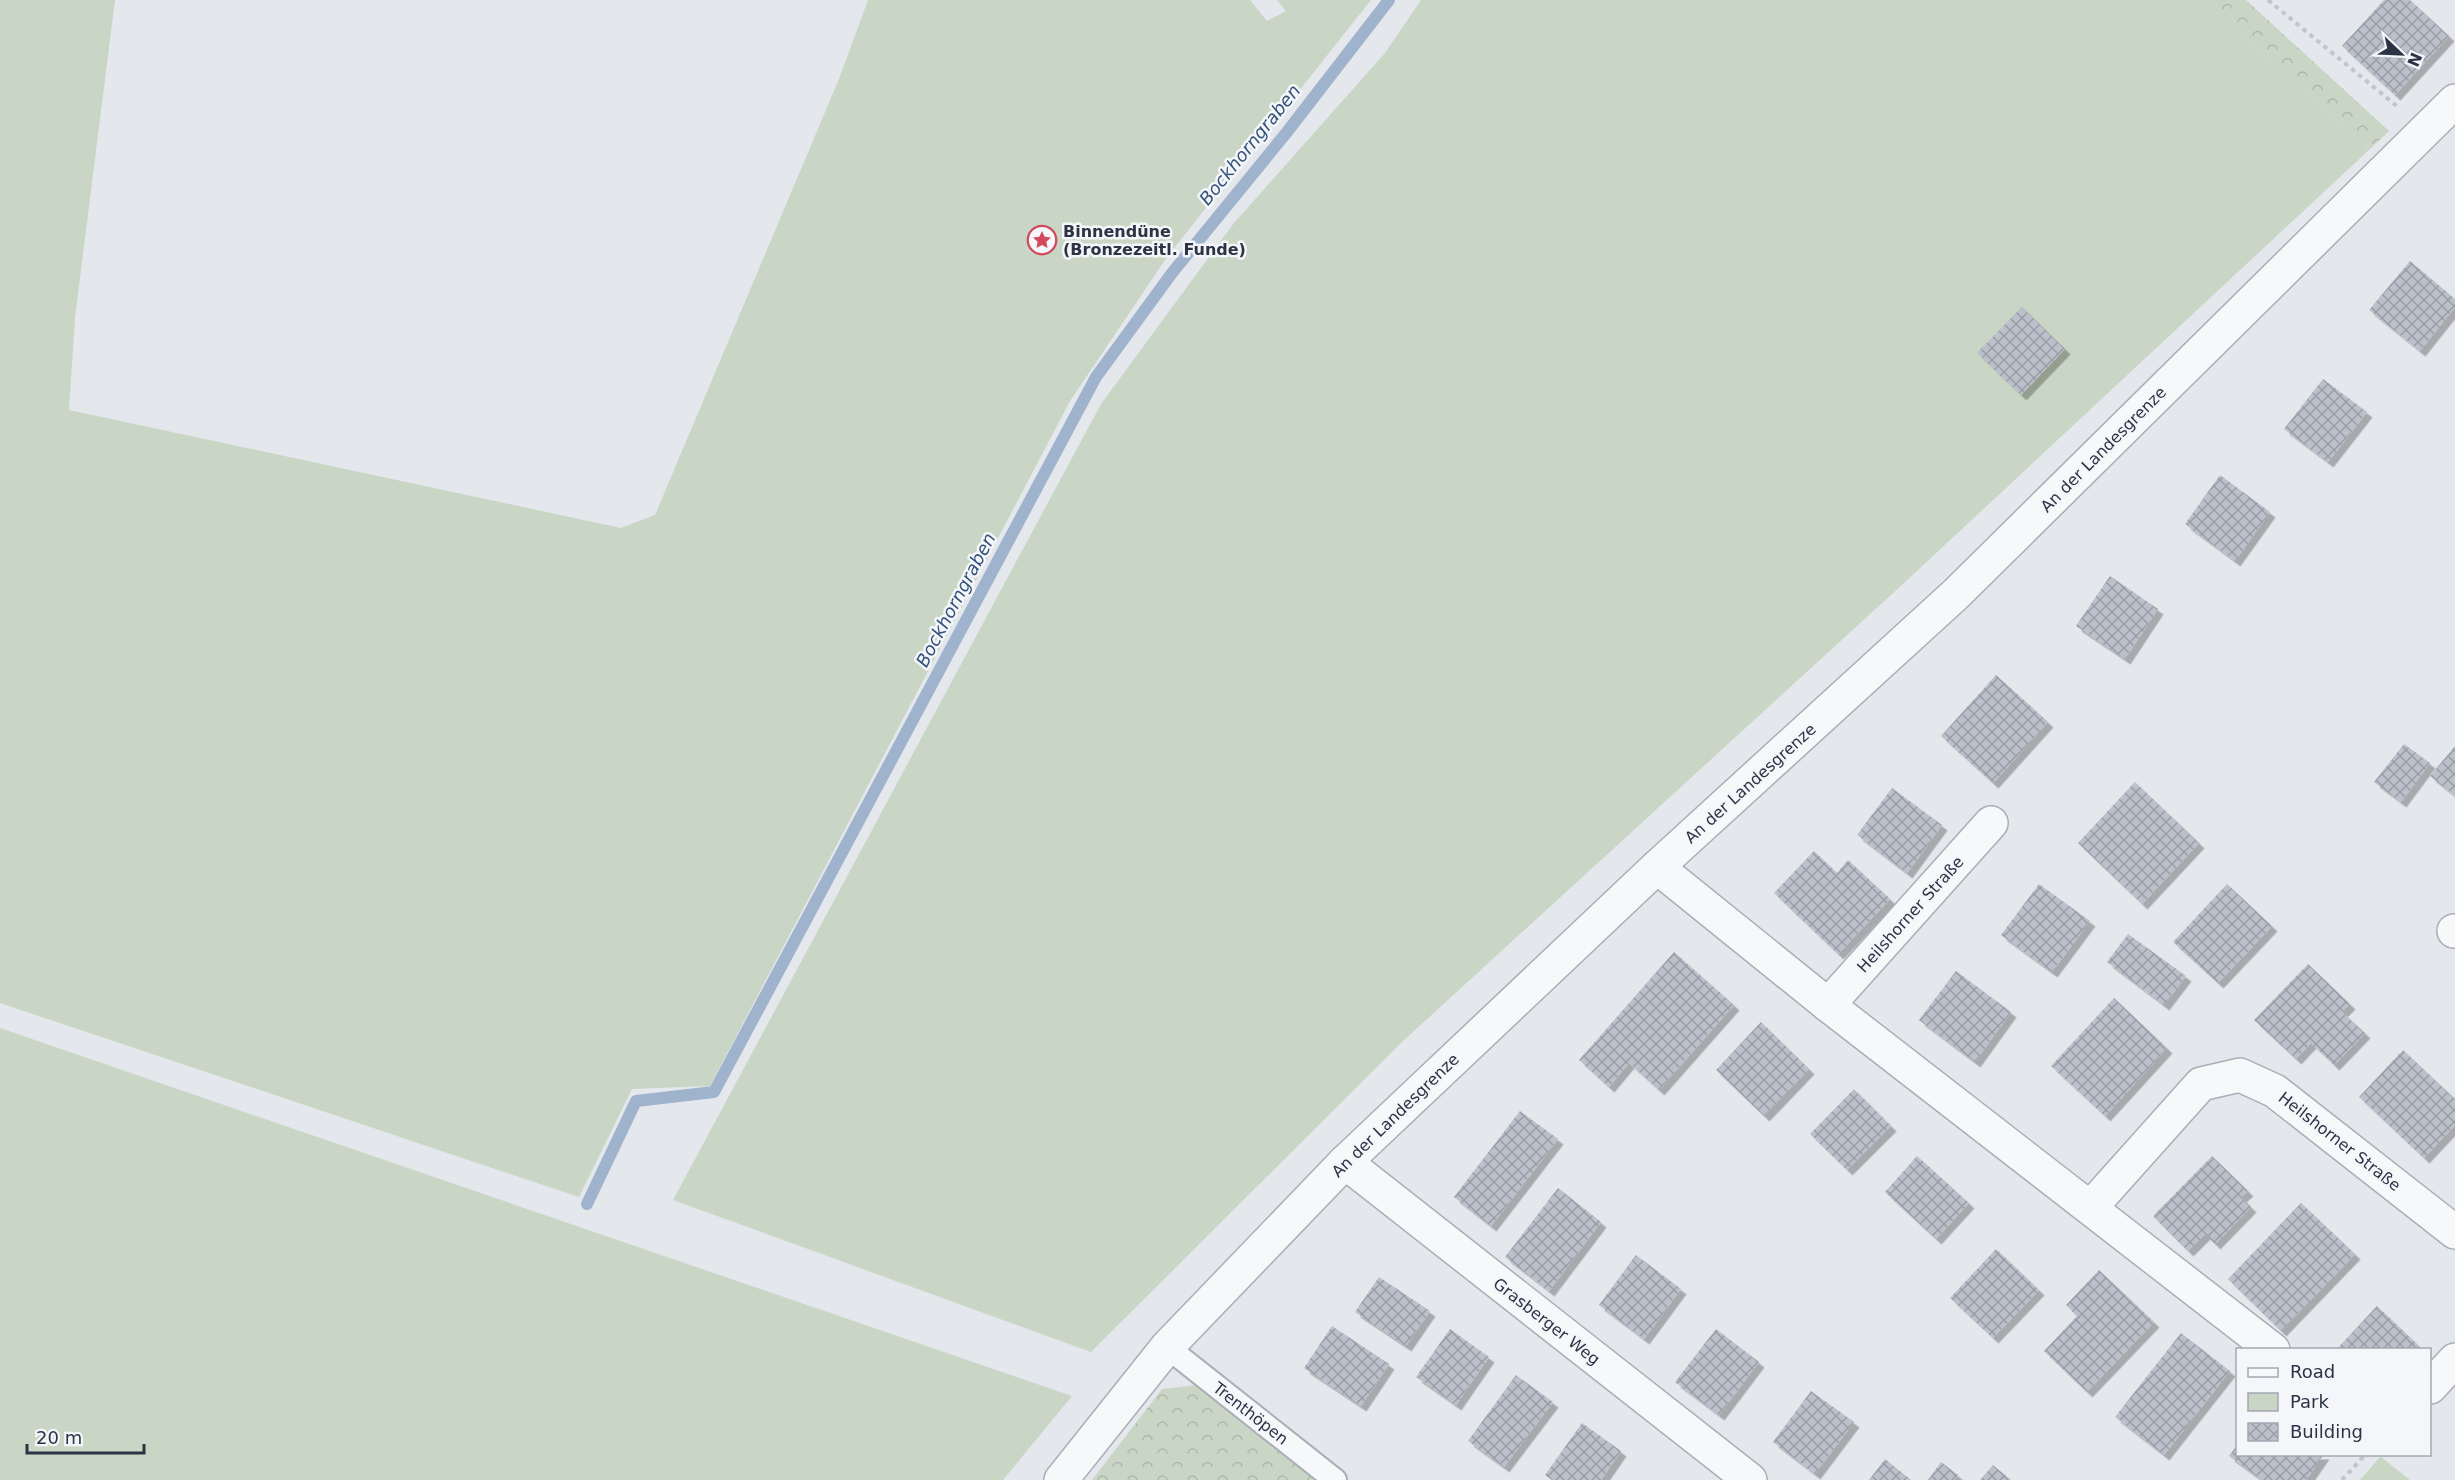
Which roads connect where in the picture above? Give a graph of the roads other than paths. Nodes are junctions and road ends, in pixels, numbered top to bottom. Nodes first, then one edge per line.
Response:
1 (2455, 101) edge
2 (1991, 823) dead end
3 (1657, 867) junction
4 (1828, 1005) junction
5 (1345, 1162) junction
6 (2091, 1207) junction
7 (2455, 1232) edge
8 (1167, 1347) junction
9 (2270, 1348) edge
10 (2455, 1360) edge
11 (2431, 1386) edge
12 (1061, 1480) edge
13 (1335, 1480) edge
14 (1750, 1480) edge

1 - 3 street, An der Landesgrenze
2 - 4 street, Heilshorner Straße
3 - 4 street
3 - 5 street, An der Landesgrenze
4 - 6 street
5 - 8 street, An der Landesgrenze
5 - 14 street, Grasberger Weg
6 - 7 street, Heilshorner Straße
6 - 9 street
8 - 12 street, An der Landesgrenze
8 - 13 lane, Trenthöpen
10 - 11 street

